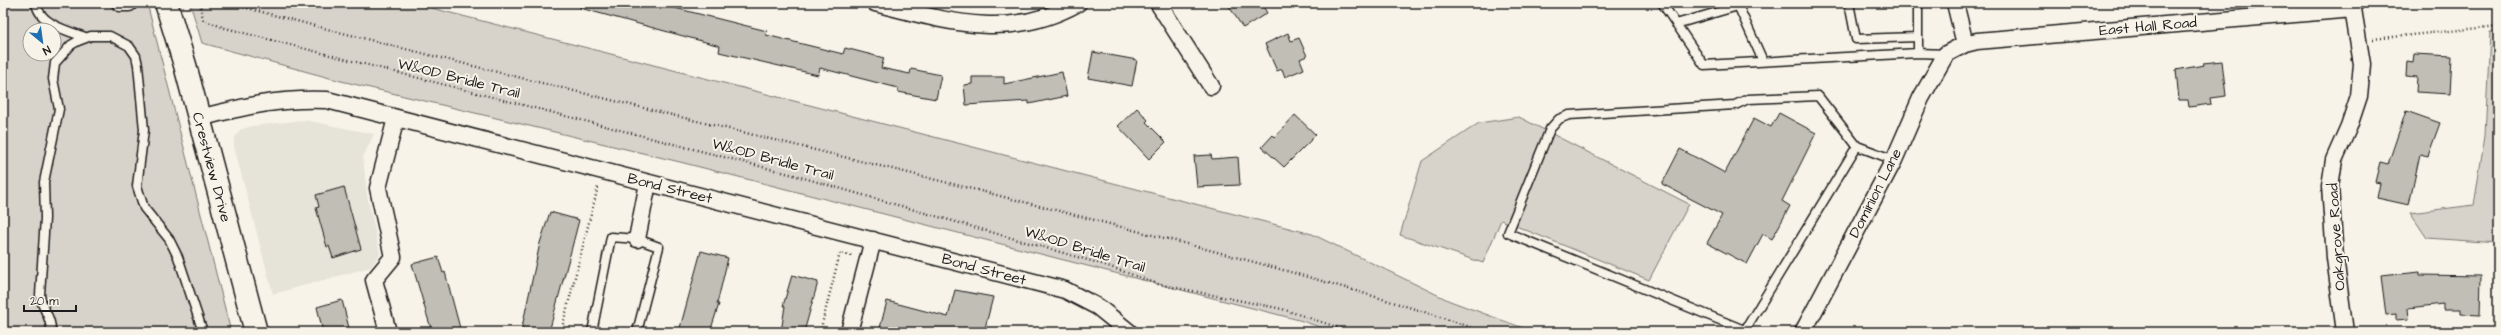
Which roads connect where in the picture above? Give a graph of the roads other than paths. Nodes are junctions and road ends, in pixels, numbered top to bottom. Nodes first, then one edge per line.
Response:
1 (36, 3) edge
2 (120, 3) edge
3 (129, 3) edge
4 (166, 3) edge
5 (874, 3) edge
6 (1078, 3) edge
7 (1158, 3) edge
8 (1662, 3) edge
9 (1849, 3) edge
10 (1918, 3) edge
11 (1955, 3) edge
12 (1737, 4) edge
13 (2352, 6) edge
14 (1676, 24) junction
15 (1918, 37) junction
16 (85, 38) junction
17 (1965, 44) junction
18 (1918, 52) junction
19 (1946, 54) junction
20 (1764, 61) junction
21 (1211, 86) dead end
22 (199, 118) junction
23 (396, 118) junction
24 (1857, 146) junction
25 (1894, 160) junction
26 (648, 183) junction
27 (637, 239) junction
28 (873, 240) junction
29 (1747, 331) edge
30 (51, 332) edge
31 (203, 332) edge
32 (256, 332) edge
33 (388, 332) edge
34 (592, 332) edge
35 (638, 332) edge
36 (849, 332) edge
37 (1129, 332) edge
38 (1803, 332) edge
39 (2345, 332) edge

1 - 16 lane
2 - 3 street
4 - 22 main road, Crestview Drive
5 - 6 street
7 - 21 street
8 - 14 lane
9 - 15 lane
10 - 15 lane
11 - 17 street
12 - 14 lane
12 - 20 lane
13 - 17 street, East Hall Road
13 - 39 street, Oakgrove Road
14 - 20 lane
15 - 18 lane
16 - 30 lane
16 - 31 lane
17 - 19 street, East Hall Road
18 - 19 lane
18 - 20 lane
19 - 25 street, Dominion Lane
22 - 23 street, Bond Street
22 - 32 main road, Crestview Drive
23 - 26 street, Bond Street
23 - 33 street
24 - 25 lane
24 - 29 lane
24 - 29 lane
25 - 38 street, Dominion Lane
26 - 27 street
26 - 28 street, Bond Street
27 - 34 lane
27 - 35 lane
28 - 36 street
28 - 37 street, Bond Street

